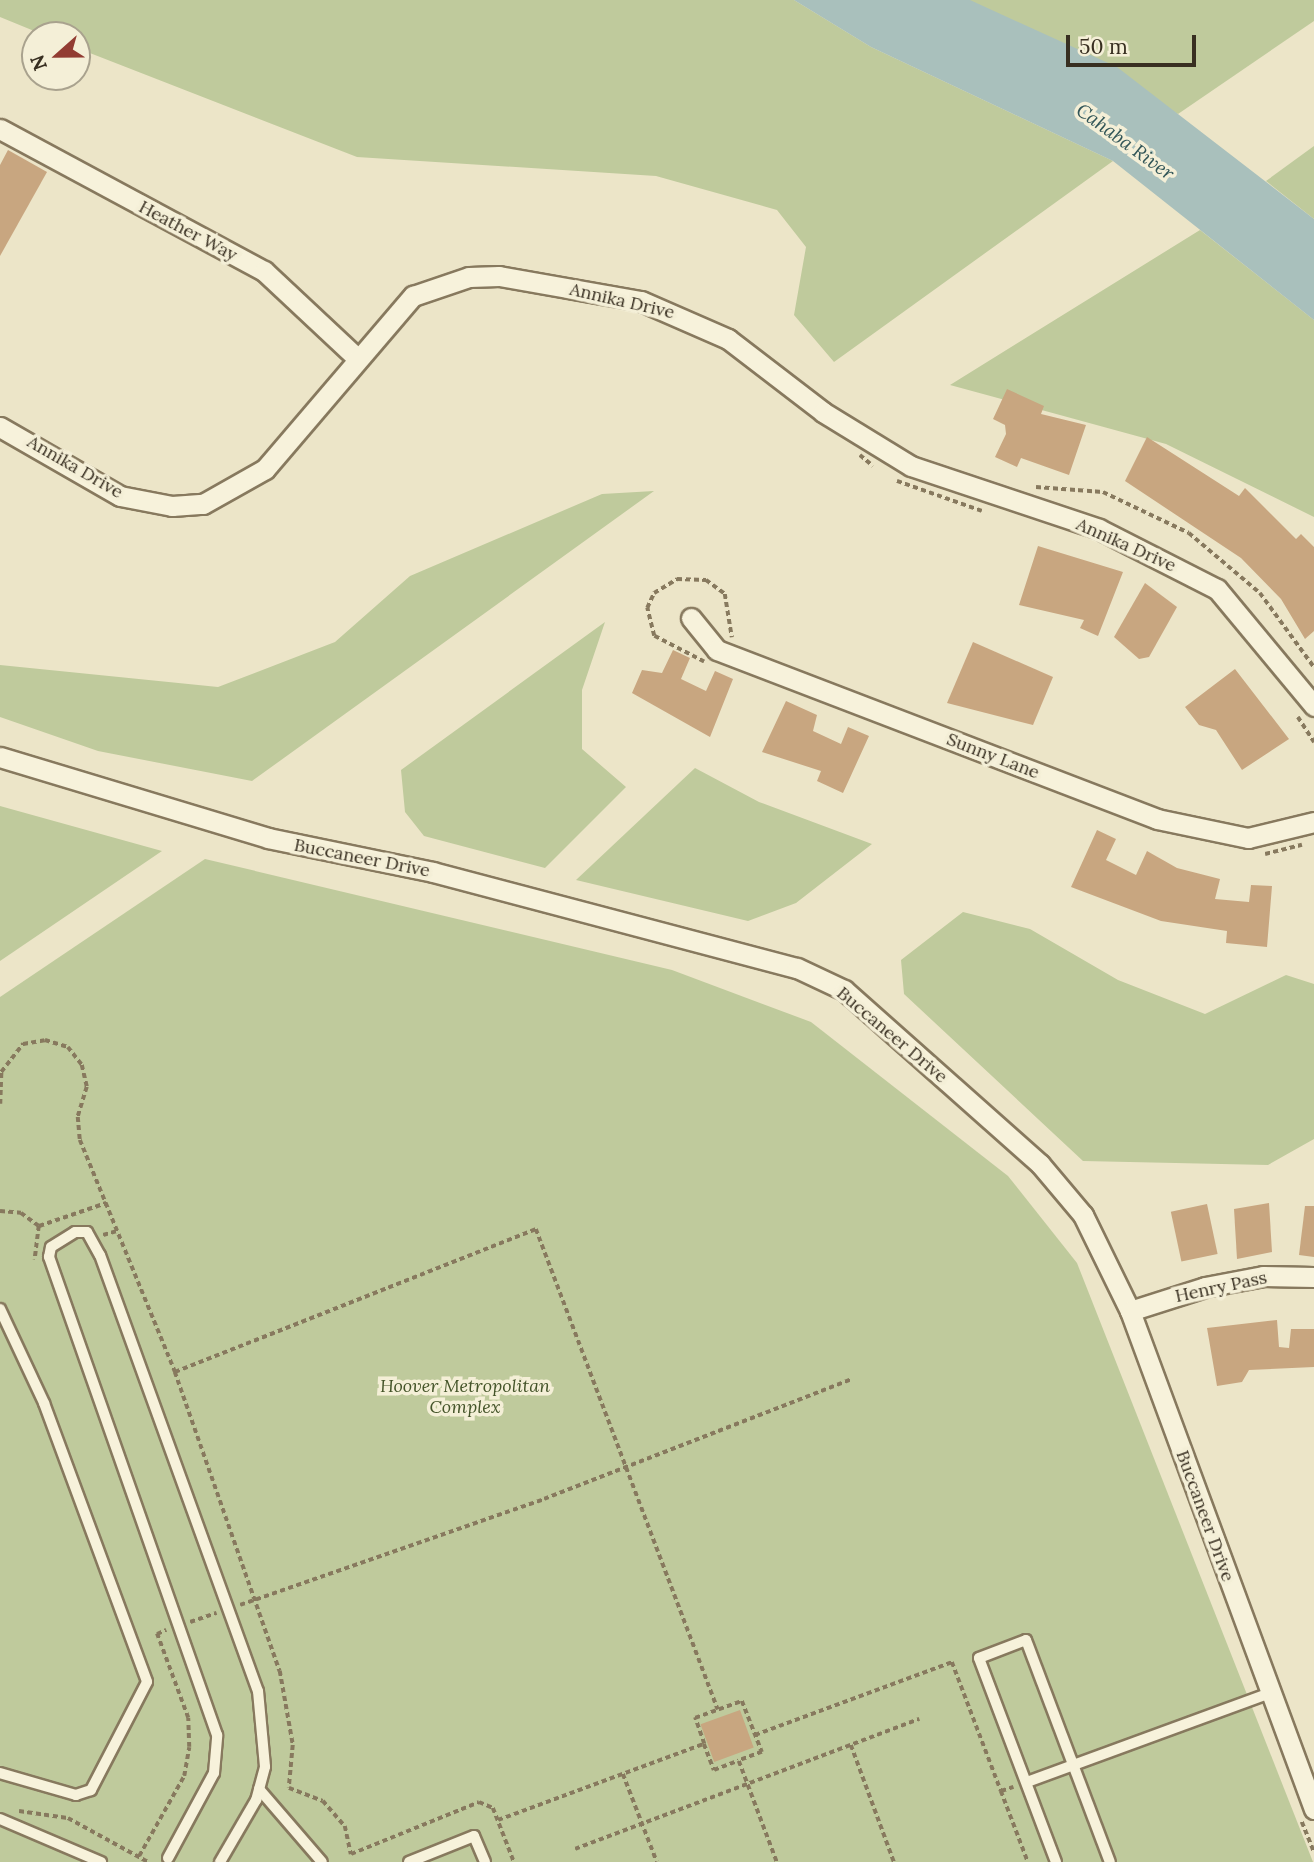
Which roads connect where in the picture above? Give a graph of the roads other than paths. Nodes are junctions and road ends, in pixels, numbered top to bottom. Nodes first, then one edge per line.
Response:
1 (0, 129) edge
2 (357, 358) junction
3 (0, 426) edge
4 (691, 618) dead end
5 (1314, 706) edge
6 (0, 757) edge
7 (1314, 822) edge
8 (1314, 1278) edge
9 (0, 1309) edge
10 (1130, 1311) junction
11 (1270, 1693) junction
12 (1073, 1766) junction
13 (0, 1773) edge
14 (1027, 1782) junction
15 (259, 1789) junction
16 (1306, 1810) edge
17 (0, 1819) edge
18 (169, 1861) edge
19 (101, 1862) edge
20 (220, 1862) edge
21 (322, 1862) edge
22 (409, 1862) edge
23 (485, 1862) edge
24 (1056, 1862) edge
25 (1110, 1862) edge

1 - 2 street, Heather Way
2 - 3 street, Annika Drive
2 - 5 street, Annika Drive
4 - 7 street, Sunny Lane
6 - 10 street, Buccaneer Drive
8 - 10 street, Henry Pass
9 - 13 lane
10 - 11 street, Buccaneer Drive
11 - 12 lane
11 - 16 street, Buccaneer Drive
12 - 14 lane
12 - 14 lane
12 - 25 lane
14 - 24 lane
15 - 18 lane
15 - 20 lane
15 - 21 lane
17 - 19 lane
22 - 23 lane

